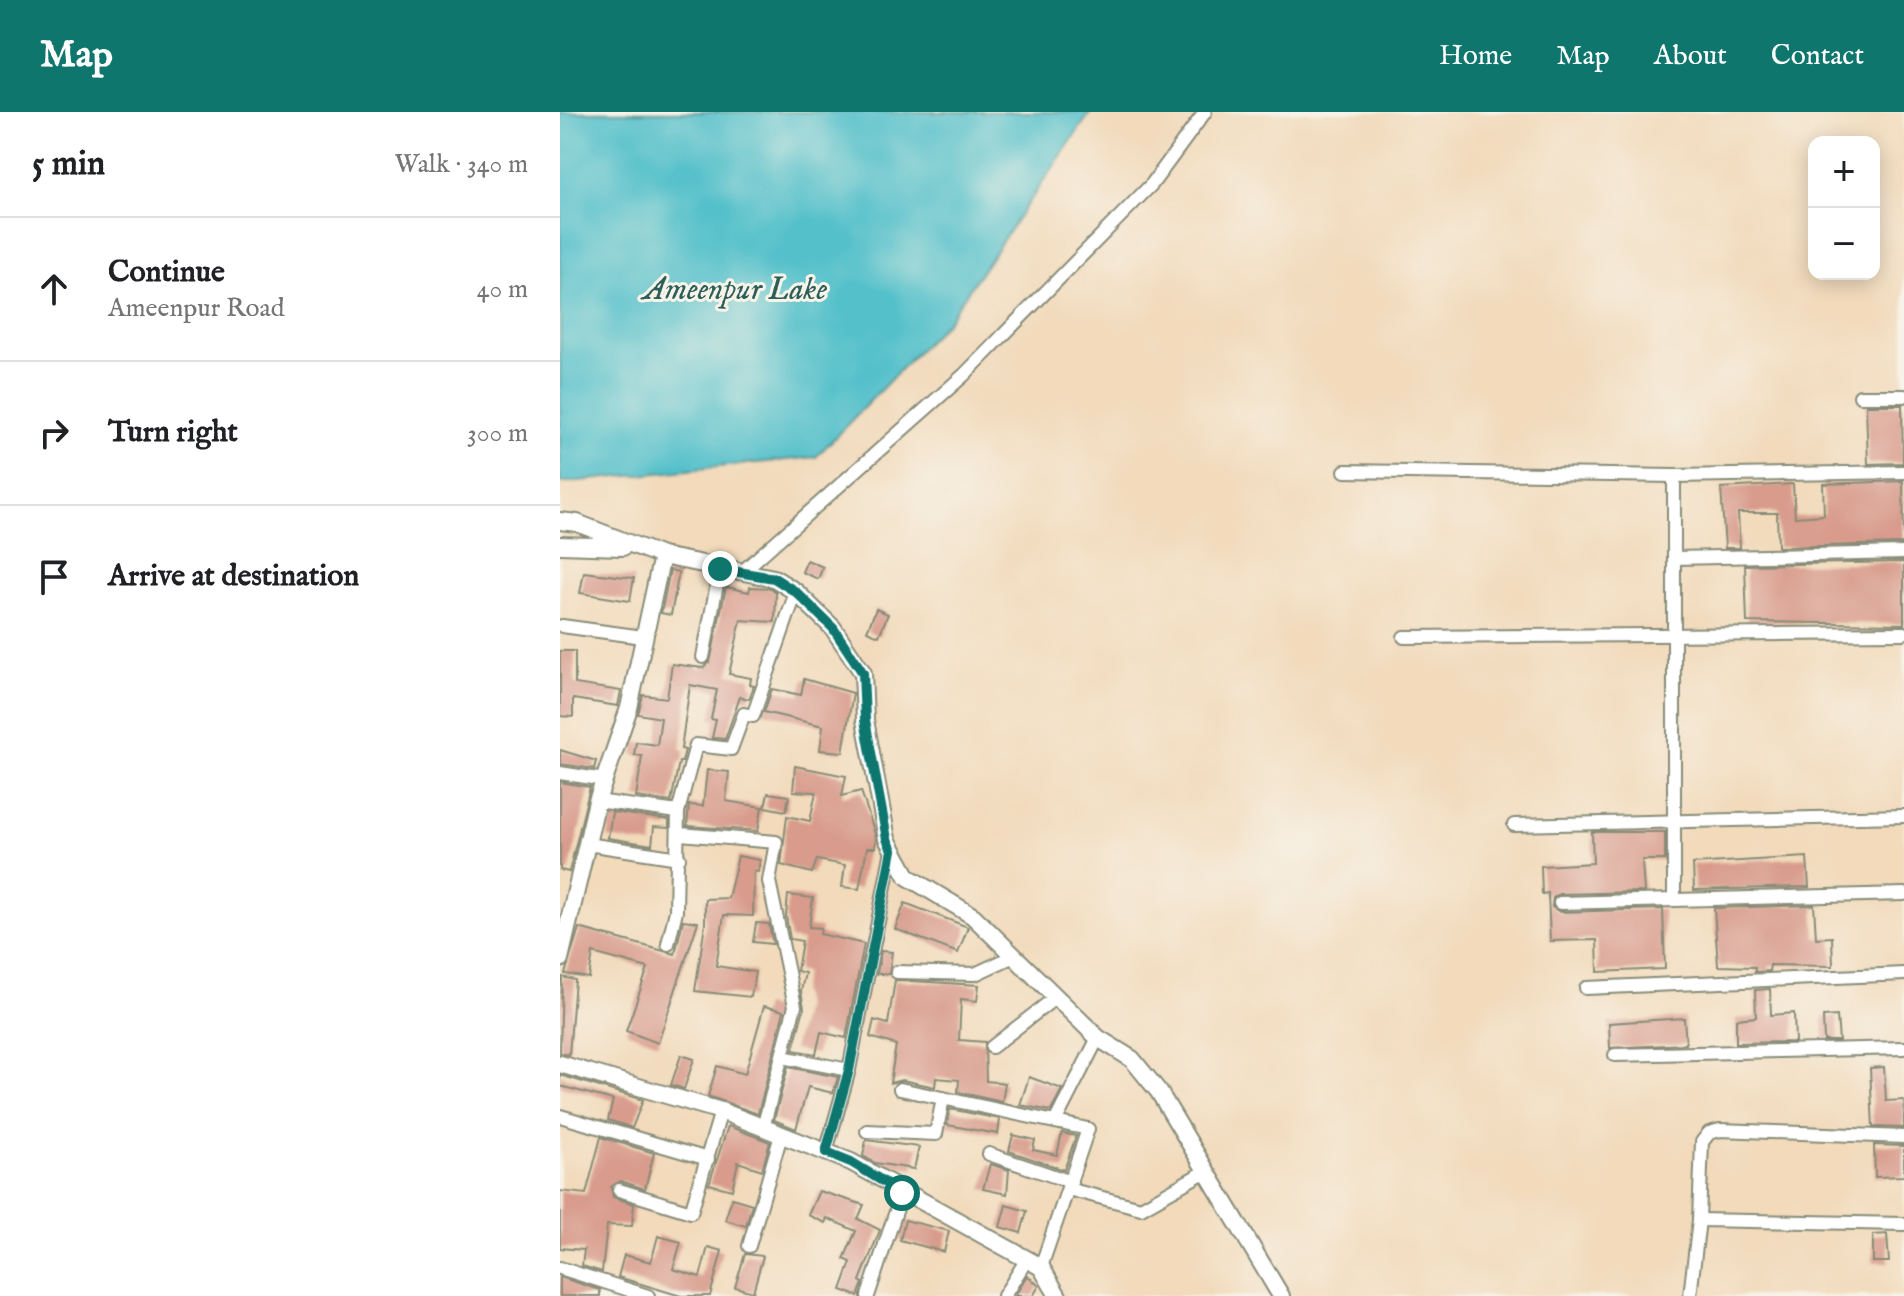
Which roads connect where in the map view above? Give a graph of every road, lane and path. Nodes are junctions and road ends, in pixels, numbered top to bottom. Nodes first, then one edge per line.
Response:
1 (1205, 112) edge
2 (1860, 396) dead end
3 (1904, 396) edge
4 (1345, 471) dead end
5 (1904, 472) edge
6 (1674, 476) junction
7 (560, 521) edge
8 (560, 545) edge
9 (633, 548) junction
10 (1904, 553) edge
11 (662, 556) junction
12 (1675, 558) junction
13 (720, 569) junction
14 (743, 571) junction
15 (796, 592) junction
16 (562, 626) edge
17 (1674, 633) junction
18 (1904, 633) edge
19 (643, 637) junction
20 (1404, 637) dead end
21 (703, 657) dead end
22 (560, 773) edge
23 (605, 780) junction
24 (597, 801) junction
25 (678, 812) junction
26 (1904, 816) edge
27 (1674, 821) junction
28 (1514, 825) dead end
29 (680, 834) junction
30 (587, 844) junction
31 (892, 850) junction
32 (679, 858) junction
33 (1904, 894) edge
34 (1674, 899) junction
35 (1560, 903) dead end
36 (564, 925) edge
37 (668, 944) dead end
38 (1014, 956) junction
39 (560, 959) edge
40 (897, 972) dead end
41 (1904, 974) edge
42 (1586, 988) dead end
43 (1056, 997) junction
44 (1098, 1038) junction
45 (992, 1047) dead end
46 (1904, 1048) edge
47 (1615, 1055) dead end
48 (782, 1057) junction
49 (560, 1064) edge
50 (849, 1070) junction
51 (900, 1089) dead end
52 (943, 1098) junction
53 (721, 1111) junction
54 (560, 1116) edge
55 (1056, 1120) junction
56 (763, 1128) junction
57 (867, 1131) dead end
58 (781, 1135) junction
59 (1904, 1137) edge
60 (826, 1152) junction
61 (989, 1154) dead end
62 (708, 1159) junction
63 (1206, 1171) junction
64 (1069, 1185) junction
65 (619, 1190) dead end
66 (902, 1193) junction
67 (1699, 1220) junction
68 (1904, 1224) edge
69 (749, 1246) dead end
70 (1034, 1263) junction
71 (560, 1268) edge
72 (648, 1296) edge
73 (868, 1296) edge
74 (1004, 1296) edge
75 (1058, 1296) edge
76 (1281, 1296) edge
77 (1690, 1296) edge

1 - 14 street
2 - 3 street
4 - 6 street
5 - 6 street
6 - 12 street
7 - 9 street
8 - 9 street
9 - 11 street
10 - 12 street
11 - 13 street
11 - 19 street
12 - 17 street
13 - 14 street
13 - 21 street
14 - 15 street
15 - 25 street
15 - 31 street
16 - 19 street
17 - 18 street
17 - 20 street
17 - 27 street
19 - 23 street
22 - 23 street
23 - 24 street
24 - 25 street
24 - 30 street
25 - 29 street
26 - 27 street
27 - 28 street
27 - 34 street
29 - 32 street
29 - 48 street
30 - 32 street
30 - 36 street
31 - 38 street
31 - 50 street
32 - 37 street
33 - 34 street
34 - 35 street
36 - 39 street
38 - 40 street
38 - 43 street
41 - 42 street
43 - 44 street
43 - 45 street
44 - 55 street
44 - 63 street
46 - 47 street
48 - 50 street
48 - 56 street
49 - 53 street
50 - 60 street
51 - 52 street
52 - 55 street
52 - 57 street
53 - 56 street
53 - 62 street
54 - 62 street
55 - 64 street
56 - 58 street
58 - 60 street
58 - 69 street
59 - 67 street
60 - 66 street
61 - 64 street
62 - 65 street
63 - 64 street
63 - 76 street
64 - 70 street
66 - 70 street
66 - 73 street
67 - 68 street
67 - 77 street
70 - 74 street
70 - 75 street
71 - 72 street

